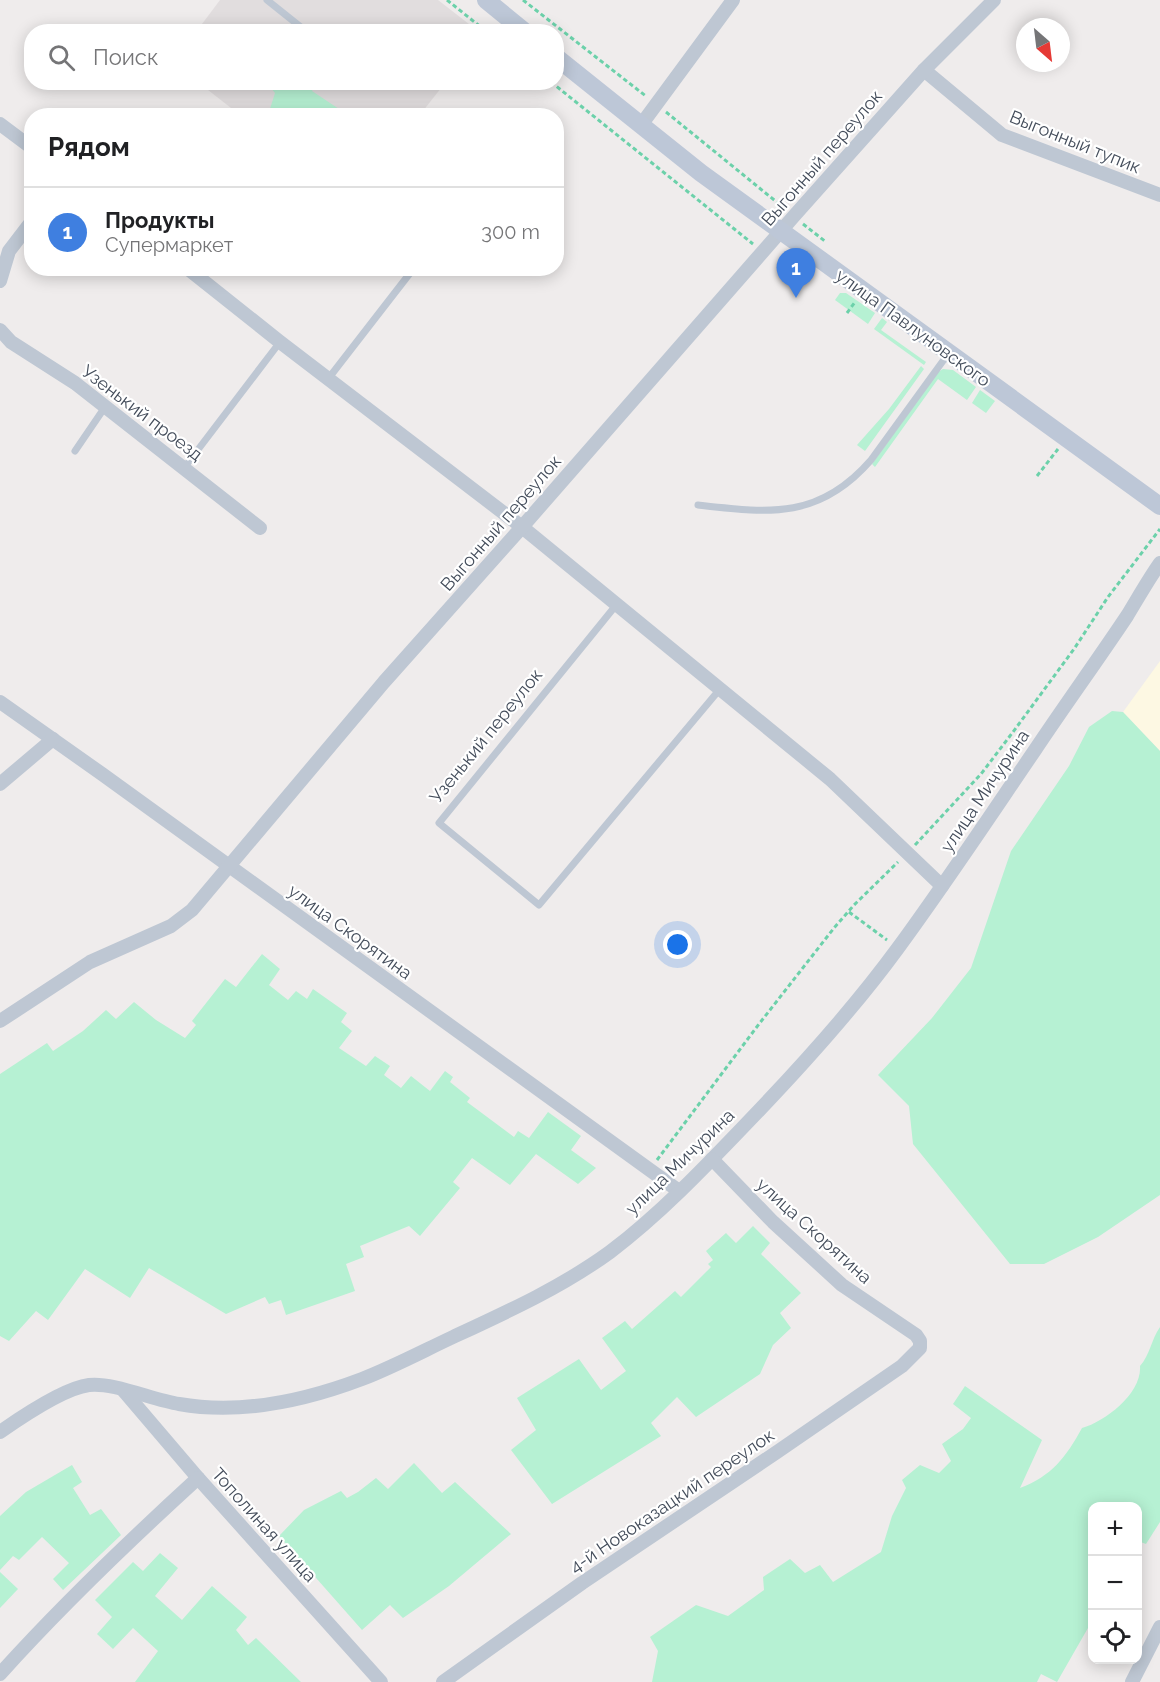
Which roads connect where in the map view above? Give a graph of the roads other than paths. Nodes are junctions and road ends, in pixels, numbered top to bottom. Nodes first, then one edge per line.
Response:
1 (267, 0) edge
2 (284, 0) edge
3 (486, 0) edge
4 (733, 0) edge
5 (994, 0) edge
6 (277, 8) junction
7 (298, 24) edge
8 (515, 24) edge
9 (564, 63) edge
10 (924, 70) junction
11 (0, 124) edge
12 (641, 126) junction
13 (24, 142) edge
14 (1160, 195) edge
15 (24, 231) edge
16 (781, 232) junction
17 (197, 276) edge
18 (408, 276) edge
19 (0, 281) edge
20 (0, 330) edge
21 (280, 342) junction
22 (948, 354) junction
23 (328, 379) junction
24 (105, 407) junction
25 (75, 451) dead end
26 (184, 468) junction
27 (698, 505) dead end
28 (1160, 506) edge
29 (522, 527) junction
30 (260, 528) dead end
31 (1160, 563) edge
32 (617, 604) junction
33 (720, 689) junction
34 (0, 702) edge
35 (53, 739) junction
36 (0, 784) edge
37 (229, 867) junction
38 (942, 886) junction
39 (0, 1021) edge
40 (712, 1159) junction
41 (678, 1191) junction
42 (920, 1348) joint
43 (123, 1390) junction
44 (0, 1432) edge
45 (198, 1478) junction
46 (1160, 1627) edge
47 (0, 1674) edge
48 (381, 1682) edge
49 (443, 1682) edge
50 (1131, 1682) edge

1 - 6 lane
2 - 6 lane
3 - 8 street
4 - 12 street
5 - 10 street, Выгонный переулок
6 - 7 lane
9 - 12 street, улица Павлуновского
10 - 14 street, Выгонный тупик
10 - 16 street, Выгонный переулок
11 - 13 street
12 - 16 street, улица Павлуновского
15 - 19 street
16 - 22 street, улица Павлуновского
16 - 29 street, Выгонный переулок
17 - 21 street
18 - 23 lane
20 - 24 street, Узенький проезд
21 - 23 street
21 - 26 lane
22 - 27 lane
22 - 28 street, улица Павлуновского
23 - 29 street
24 - 25 lane
24 - 26 street, Узенький проезд
26 - 30 street, Узенький проезд
29 - 32 street
29 - 37 street, Выгонный переулок
31 - 38 street, улица Мичурина
32 - 33 street
32 - 33 lane, Узенький переулок
33 - 38 street
34 - 35 street, улица Скорятина
35 - 36 street
35 - 37 street, улица Скорятина
37 - 39 street, Выгонный переулок
37 - 41 street, улица Скорятина
38 - 40 street, улица Мичурина
40 - 41 street, улица Мичурина
40 - 42 street, улица Скорятина
41 - 43 street, улица Мичурина
42 - 49 street, 4-й Новоказацкий переулок
43 - 44 street, улица Мичурина
43 - 45 street, Тополиная улица
45 - 47 street
45 - 48 street, Тополиная улица
46 - 50 street

